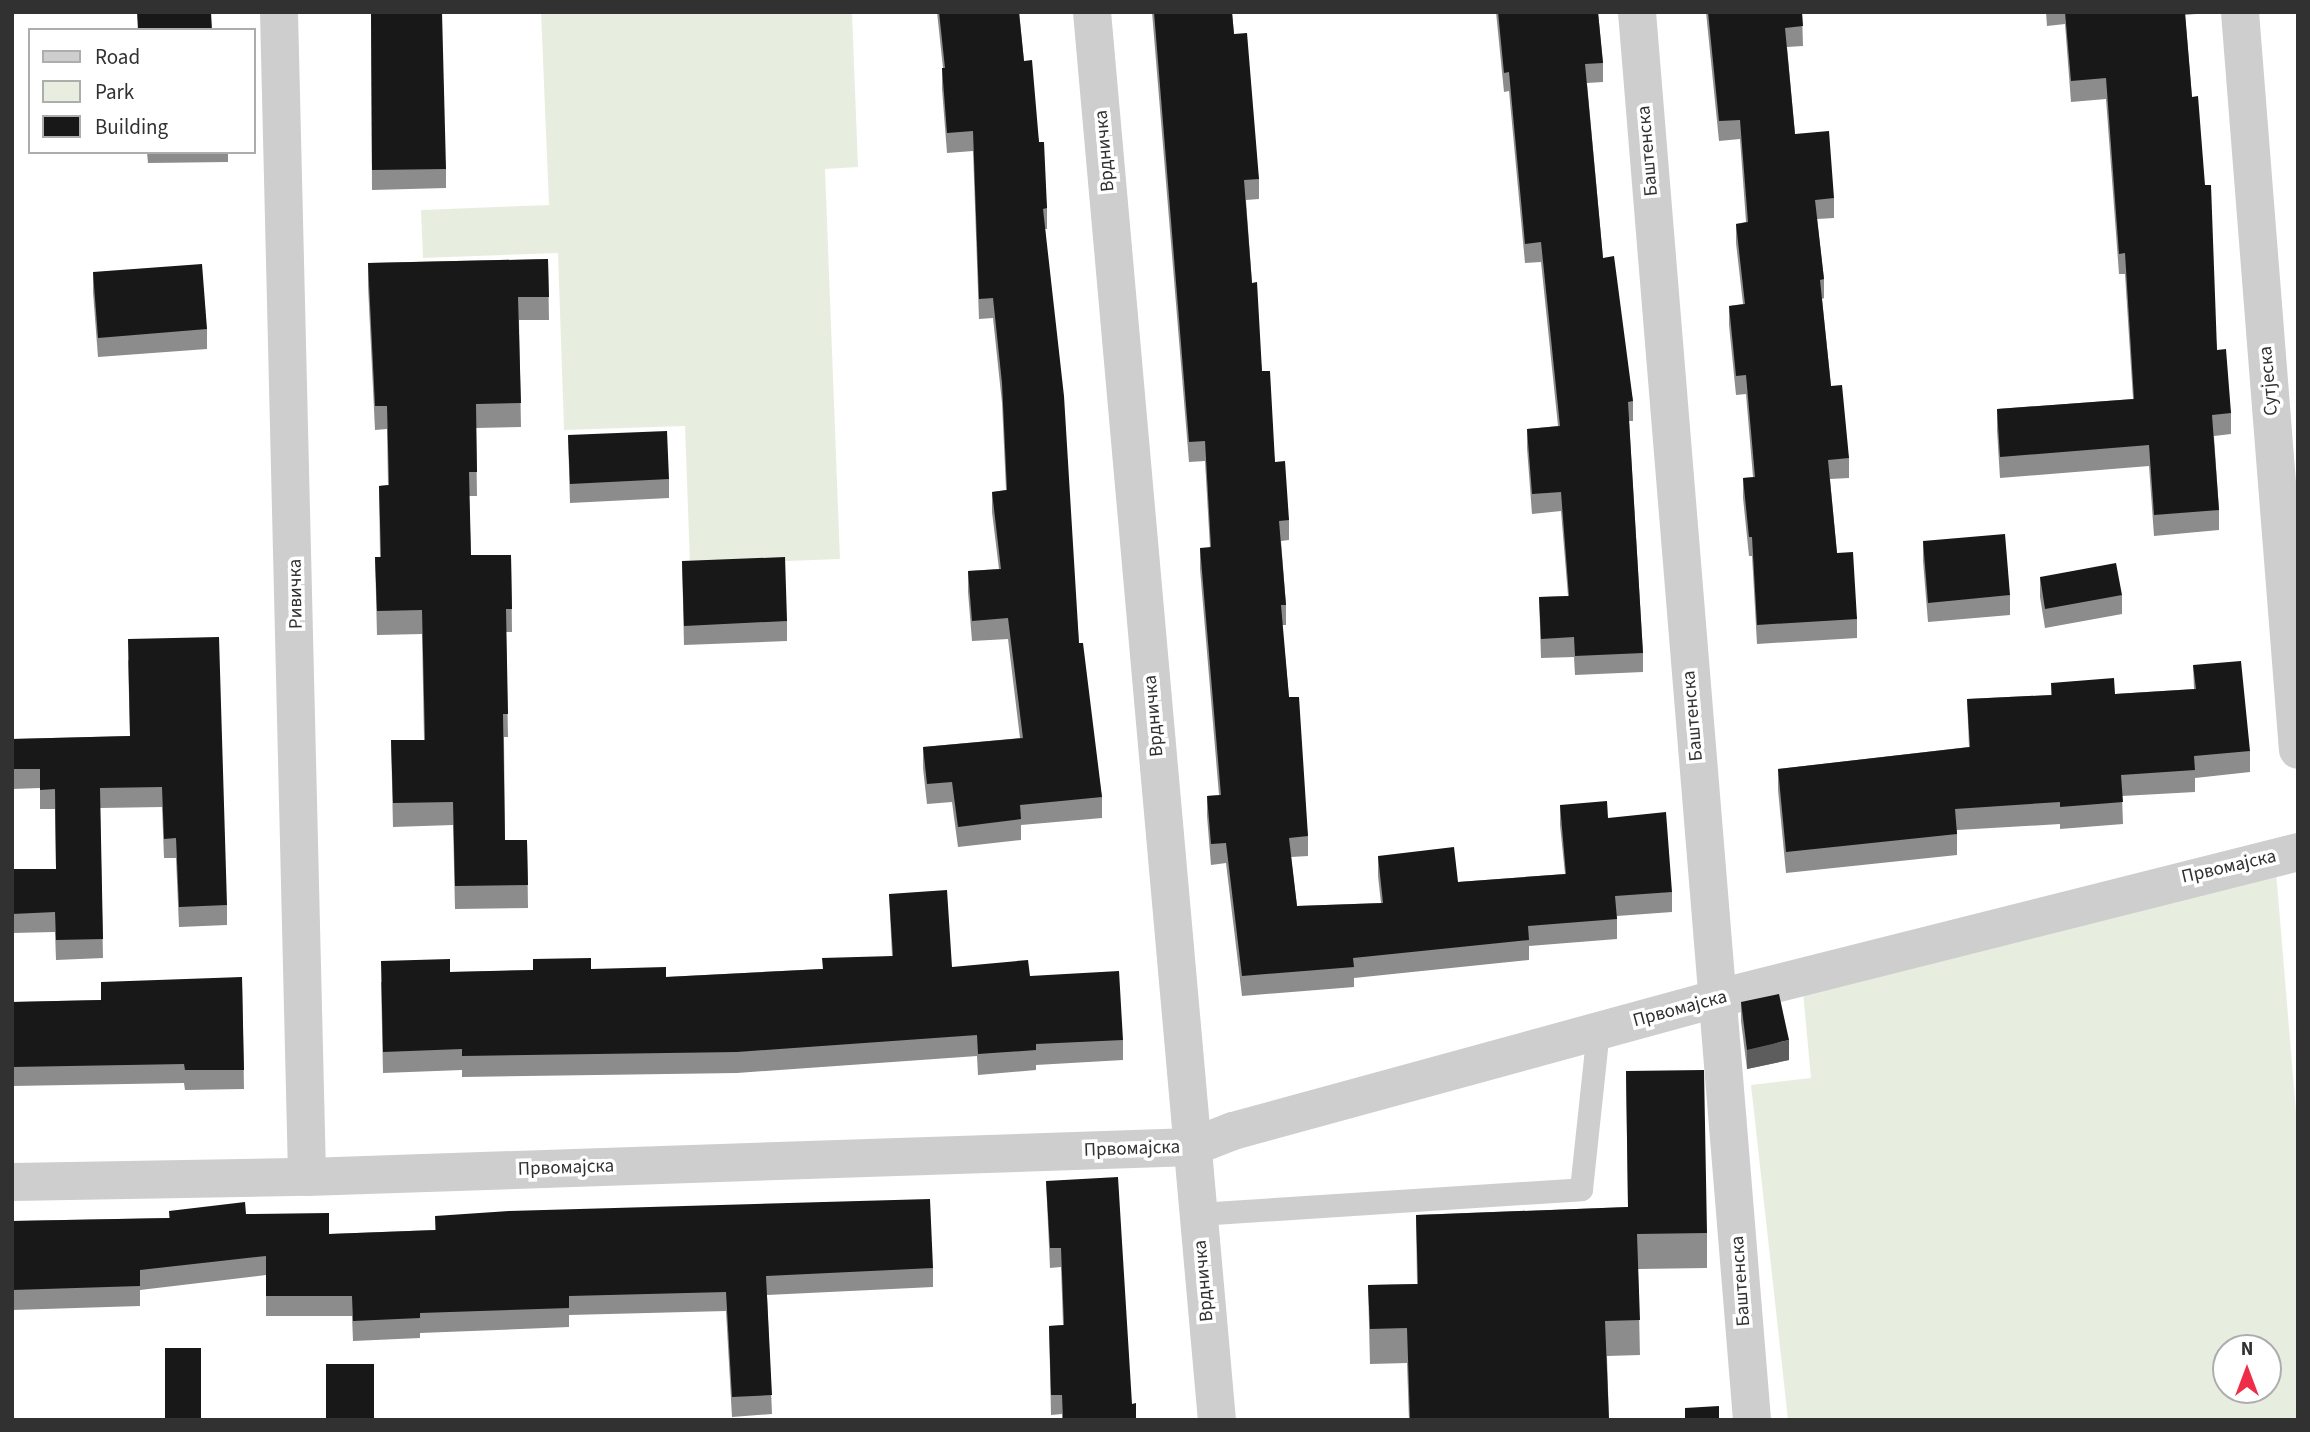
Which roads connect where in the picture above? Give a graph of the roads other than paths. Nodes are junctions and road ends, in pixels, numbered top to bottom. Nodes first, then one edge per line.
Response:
1 (279, 12) edge
2 (1092, 12) edge
3 (1637, 12) edge
4 (2240, 12) edge
5 (2298, 750) edge
6 (2298, 852) edge
7 (1719, 998) junction
8 (1598, 1031) junction
9 (1192, 1147) junction
10 (307, 1177) junction
11 (12, 1182) edge
12 (1198, 1214) junction
13 (1217, 1420) edge
14 (1752, 1420) edge

1 - 10 street, Ривичка
2 - 9 street, Врдничка
3 - 7 street, Баштенска
4 - 5 street, Сутјеска
6 - 7 street, Првомајска
7 - 8 street, Првомајска
7 - 14 street, Баштенска
8 - 9 street, Првомајска
8 - 12 lane
9 - 10 street, Првомајска
9 - 12 street, Врдничка
10 - 11 street, Првомајска
12 - 13 street, Врдничка

